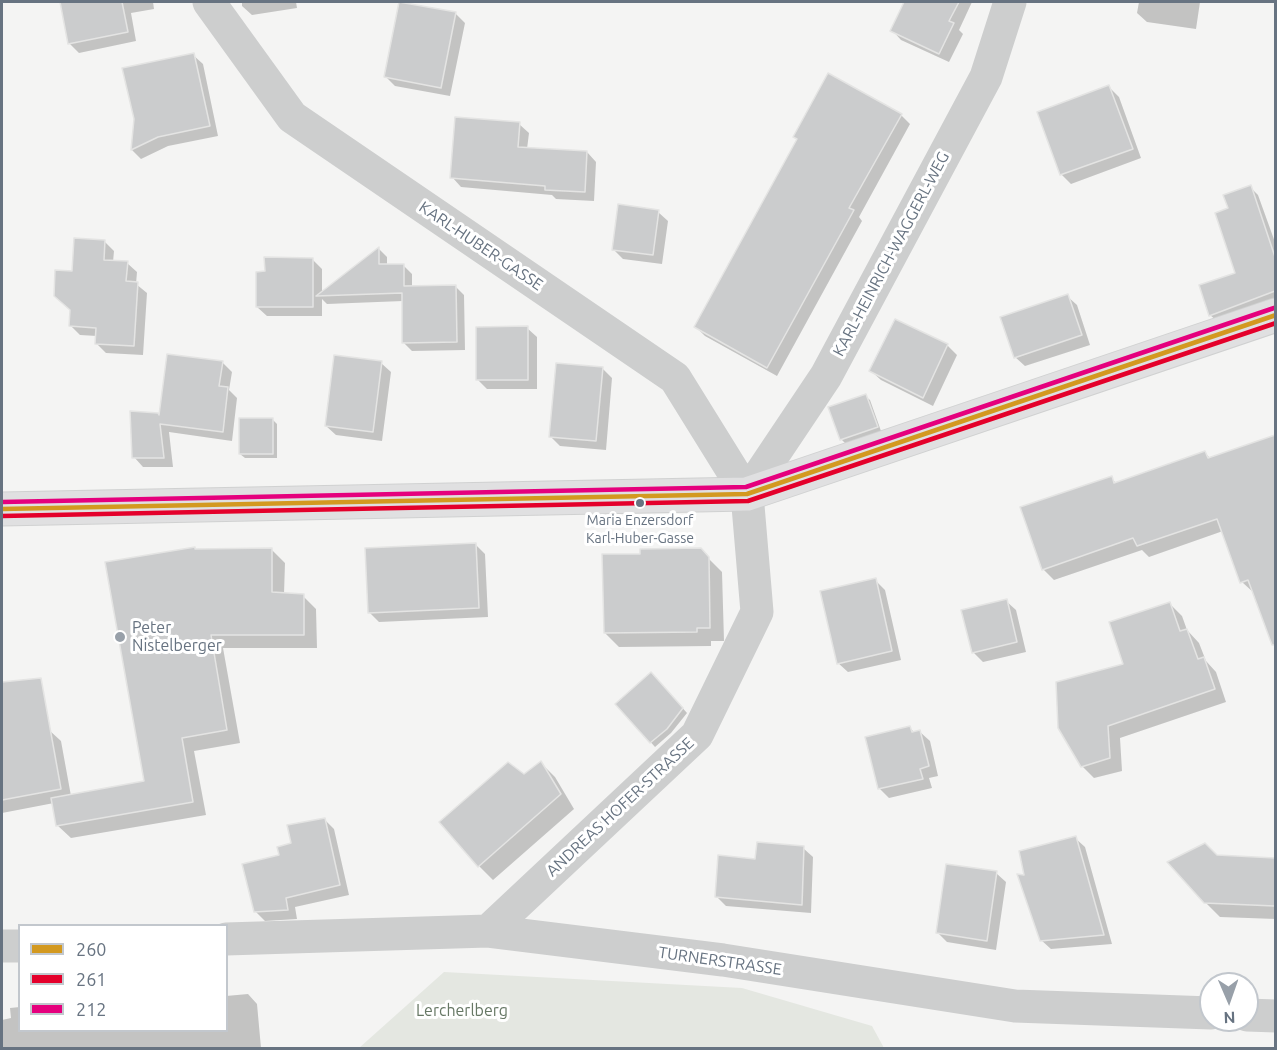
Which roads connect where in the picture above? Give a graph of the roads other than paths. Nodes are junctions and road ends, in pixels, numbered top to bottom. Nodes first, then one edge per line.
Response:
1 (209, 2) edge
2 (1010, 2) edge
3 (1275, 315) edge
4 (747, 494) junction
5 (2, 509) edge
6 (488, 931) junction
7 (228, 939) edge
8 (18, 945) edge
9 (2, 946) edge
10 (1199, 1013) edge
11 (1259, 1015) edge
12 (1275, 1016) edge

1 - 4 street, KARL-HUBER-GASSE
2 - 4 street, KARL-HEINRICH-WAGGERL-WEG
3 - 4 main road
4 - 5 main road
4 - 6 street, ANDREAS HOFER-STRASSE
6 - 7 street, TURNERSTRASSE
6 - 10 street, TURNERSTRASSE
8 - 9 street
11 - 12 street

